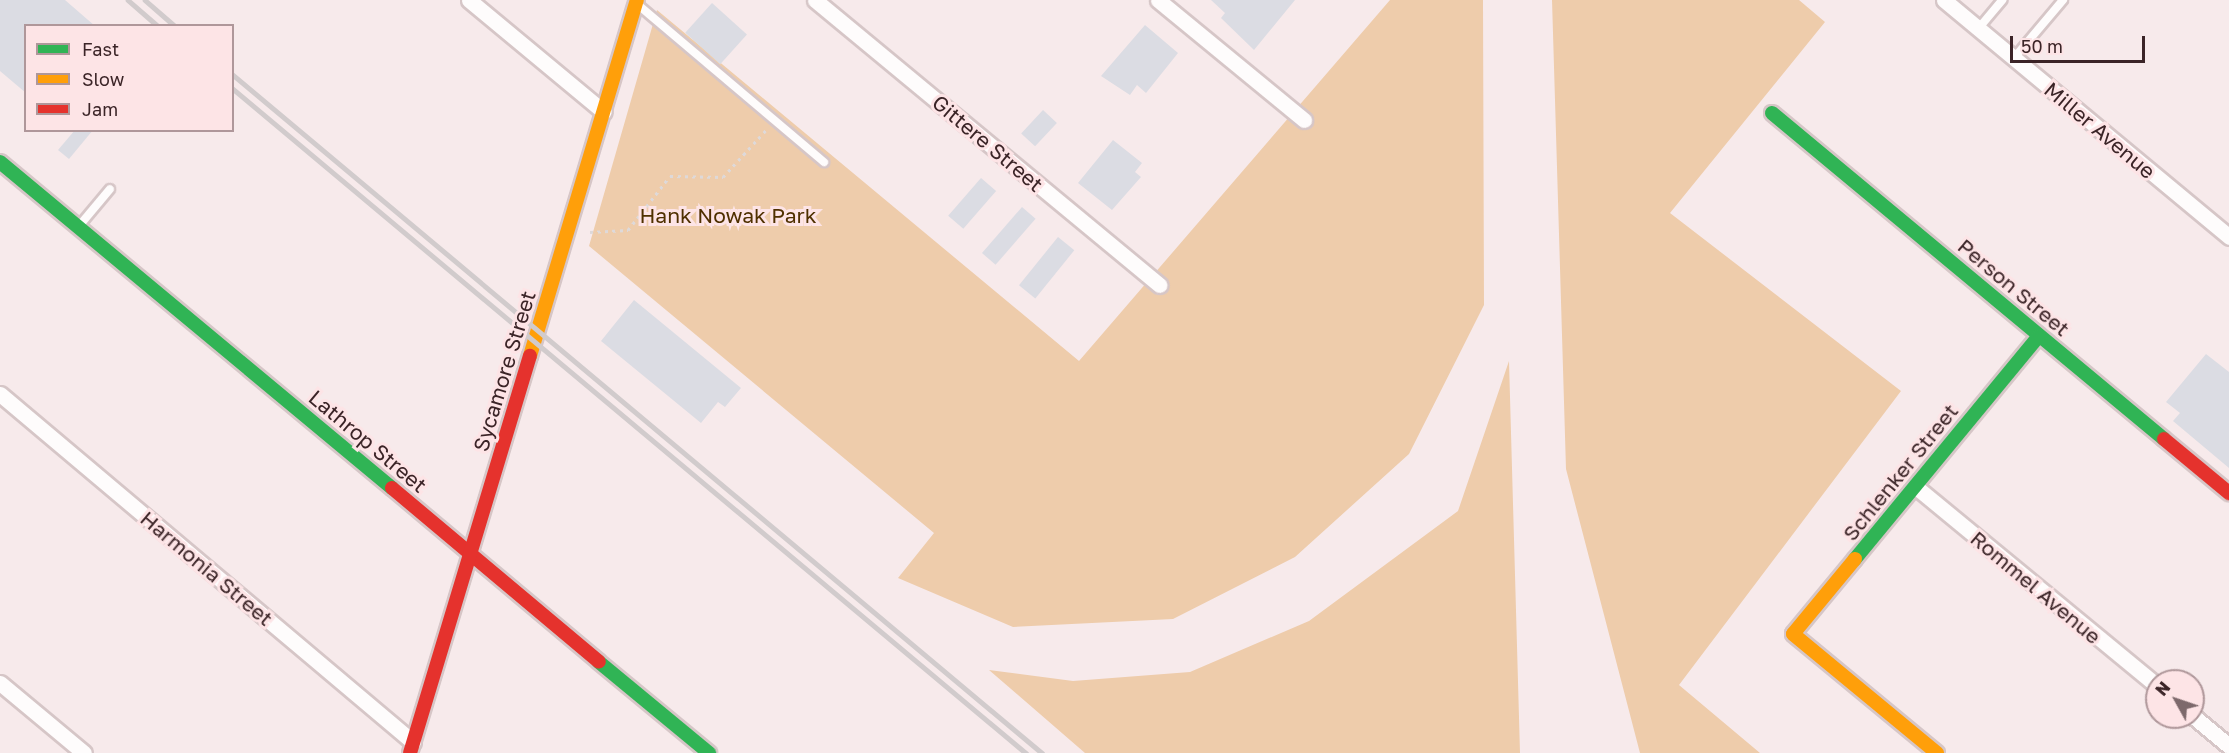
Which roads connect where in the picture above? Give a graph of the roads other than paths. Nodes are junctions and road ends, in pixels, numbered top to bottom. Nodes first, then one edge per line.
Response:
1 (470, 0) edge
2 (815, 0) edge
3 (1158, 0) edge
4 (1944, 0) edge
5 (2002, 0) edge
6 (2063, 0) edge
7 (636, 1) edge
8 (1978, 29) junction
9 (2014, 58) junction
10 (604, 112) junction
11 (1772, 113) dead end
12 (1304, 120) dead end
13 (0, 162) edge
14 (824, 162) dead end
15 (110, 189) dead end
16 (78, 227) junction
17 (2229, 237) edge
18 (1160, 285) dead end
19 (2039, 336) junction
20 (0, 394) edge
21 (1916, 487) junction
22 (2229, 493) edge
23 (470, 554) junction
24 (2145, 676) edge
25 (0, 683) edge
26 (2205, 726) edge
27 (2229, 746) edge
28 (412, 747) edge
29 (84, 753) edge
30 (708, 753) edge
31 (1937, 753) edge

1 - 10 street
2 - 18 street, Gittere Street
3 - 12 street
4 - 8 street, Miller Avenue
5 - 8 lane
6 - 9 lane
7 - 10 street, Sycamore Street
7 - 14 lane
8 - 9 street, Miller Avenue
9 - 17 street, Miller Avenue
10 - 23 street, Sycamore Street
11 - 19 street, Person Street
13 - 16 street, Lathrop Street
15 - 16 lane
16 - 23 street, Lathrop Street
19 - 21 street, Schlenker Street
19 - 22 street, Person Street
20 - 28 street, Harmonia Street
21 - 24 street, Rommel Avenue
21 - 31 street, Schlenker Street
23 - 28 street, Sycamore Street
23 - 30 street, Lathrop Street
25 - 29 street
26 - 27 street

